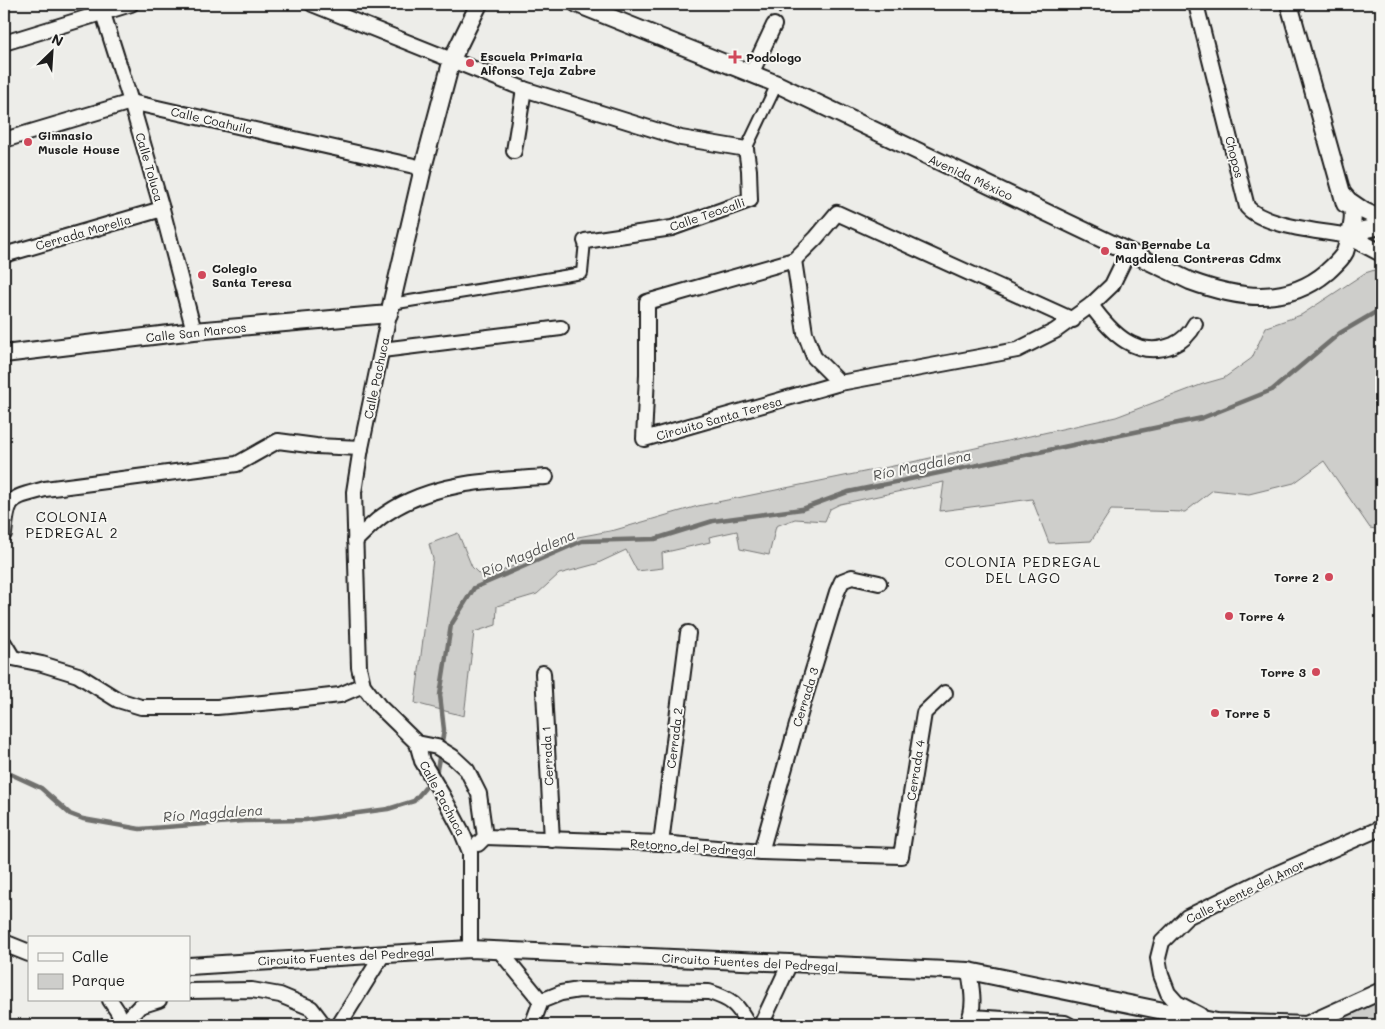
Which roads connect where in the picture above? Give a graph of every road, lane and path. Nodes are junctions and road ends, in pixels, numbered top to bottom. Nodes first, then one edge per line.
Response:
1 (131, 4) edge
2 (312, 4) edge
3 (479, 4) edge
4 (577, 4) edge
5 (1196, 4) edge
6 (1289, 4) edge
7 (101, 8) edge
8 (774, 25) dead end
9 (4, 43) edge
10 (452, 59) junction
11 (751, 74) junction
12 (777, 84) junction
13 (524, 89) junction
14 (131, 102) junction
15 (4, 140) edge
16 (746, 149) junction
17 (514, 152) dead end
18 (423, 168) junction
19 (1347, 199) junction
20 (162, 209) junction
21 (1381, 219) edge
22 (1381, 226) edge
23 (1349, 236) junction
24 (585, 241) joint
25 (1128, 252) junction
26 (1381, 252) edge
27 (4, 255) edge
28 (794, 260) junction
29 (1092, 305) junction
30 (390, 309) junction
31 (1072, 320) junction
32 (1195, 324) dead end
33 (562, 328) dead end
34 (194, 331) junction
35 (382, 350) junction
36 (4, 354) edge
37 (840, 383) junction
38 (361, 448) junction
39 (546, 477) dead end
40 (4, 534) edge
41 (355, 541) junction
42 (880, 583) dead end
43 (688, 633) dead end
44 (4, 643) edge
45 (543, 673) dead end
46 (363, 685) junction
47 (945, 693) dead end
48 (418, 743) junction
49 (1381, 828) edge
50 (485, 838) junction
51 (552, 840) junction
52 (661, 842) junction
53 (470, 852) junction
54 (761, 852) junction
55 (902, 856) joint
56 (4, 944) edge
57 (470, 949) junction
58 (499, 950) junction
59 (28, 953) edge
60 (383, 954) junction
61 (789, 965) junction
62 (190, 966) edge
63 (969, 971) junction
64 (190, 991) edge
65 (1381, 991) edge
66 (541, 1001) junction
67 (111, 1002) edge
68 (152, 1002) edge
69 (968, 1021) edge
70 (1217, 1022) junction
71 (122, 1025) edge
72 (324, 1025) edge
73 (339, 1025) edge
74 (532, 1025) edge
75 (748, 1025) edge
76 (761, 1025) edge
77 (1069, 1025) edge
78 (1306, 1025) edge

1 - 7 street
2 - 10 street
3 - 10 street, Calle Pachuca
4 - 11 street, Avenida México
5 - 23 street, Chopos
6 - 19 street, Avenida México
7 - 9 street
7 - 14 street, Calle Toluca
8 - 11 street
10 - 13 street
10 - 18 street, Calle Pachuca
11 - 12 street, Avenida México
12 - 16 street
12 - 25 street, Avenida México
13 - 16 street
13 - 17 street
14 - 15 street, Calle Coahuila
14 - 18 street, Calle Coahuila
14 - 20 street, Calle Toluca
16 - 24 street, Calle Teocalli
18 - 30 street, Calle Pachuca
19 - 21 street
19 - 23 street, Avenida México
20 - 27 street, Cerrada Morelia
20 - 34 street, Calle Toluca
22 - 23 street
23 - 25 street, Avenida México
23 - 26 street
24 - 30 street
25 - 29 street, Circuito Santa Teresa
28 - 31 street, Circuito Santa Teresa
28 - 37 street
28 - 37 street, Circuito Santa Teresa
29 - 31 street, Circuito Santa Teresa
29 - 32 street
30 - 34 street, Calle San Marcos
30 - 35 street, Calle Pachuca
31 - 37 street, Circuito Santa Teresa
33 - 35 street
34 - 36 street, Calle San Marcos
35 - 38 street, Calle Pachuca
38 - 40 street
38 - 41 street, Calle Pachuca
39 - 41 street
41 - 46 street, Calle Pachuca
42 - 54 street, Cerrada 3
43 - 52 street, Cerrada 2
44 - 46 street
45 - 51 street, Cerrada 1
46 - 48 street, Calle Pachuca
47 - 55 street, Cerrada 4
48 - 50 street, Calle Pachuca
48 - 53 street, Calle Pachuca
49 - 70 street, Calle Fuente del Amor
50 - 51 street, Retorno del Pedregal
50 - 53 street, Calle Pachuca
51 - 52 street, Retorno del Pedregal
52 - 54 street, Retorno del Pedregal
53 - 57 street, Calle Pachuca
54 - 55 street, Retorno del Pedregal
56 - 59 street
57 - 58 street, Circuito Fuentes del Pedregal
57 - 60 street, Circuito Fuentes del Pedregal
58 - 61 street, Circuito Fuentes del Pedregal
58 - 66 street
60 - 62 street, Circuito Fuentes del Pedregal
60 - 73 street
61 - 63 street, Circuito Fuentes del Pedregal
61 - 76 street
63 - 69 street
63 - 70 street, Circuito Fuentes del Pedregal
64 - 72 street
65 - 78 street, Circuito Fuentes del Pedregal
66 - 74 street
66 - 75 street
67 - 71 street
68 - 71 street
69 - 77 street
70 - 78 street, Circuito Fuentes del Pedregal

